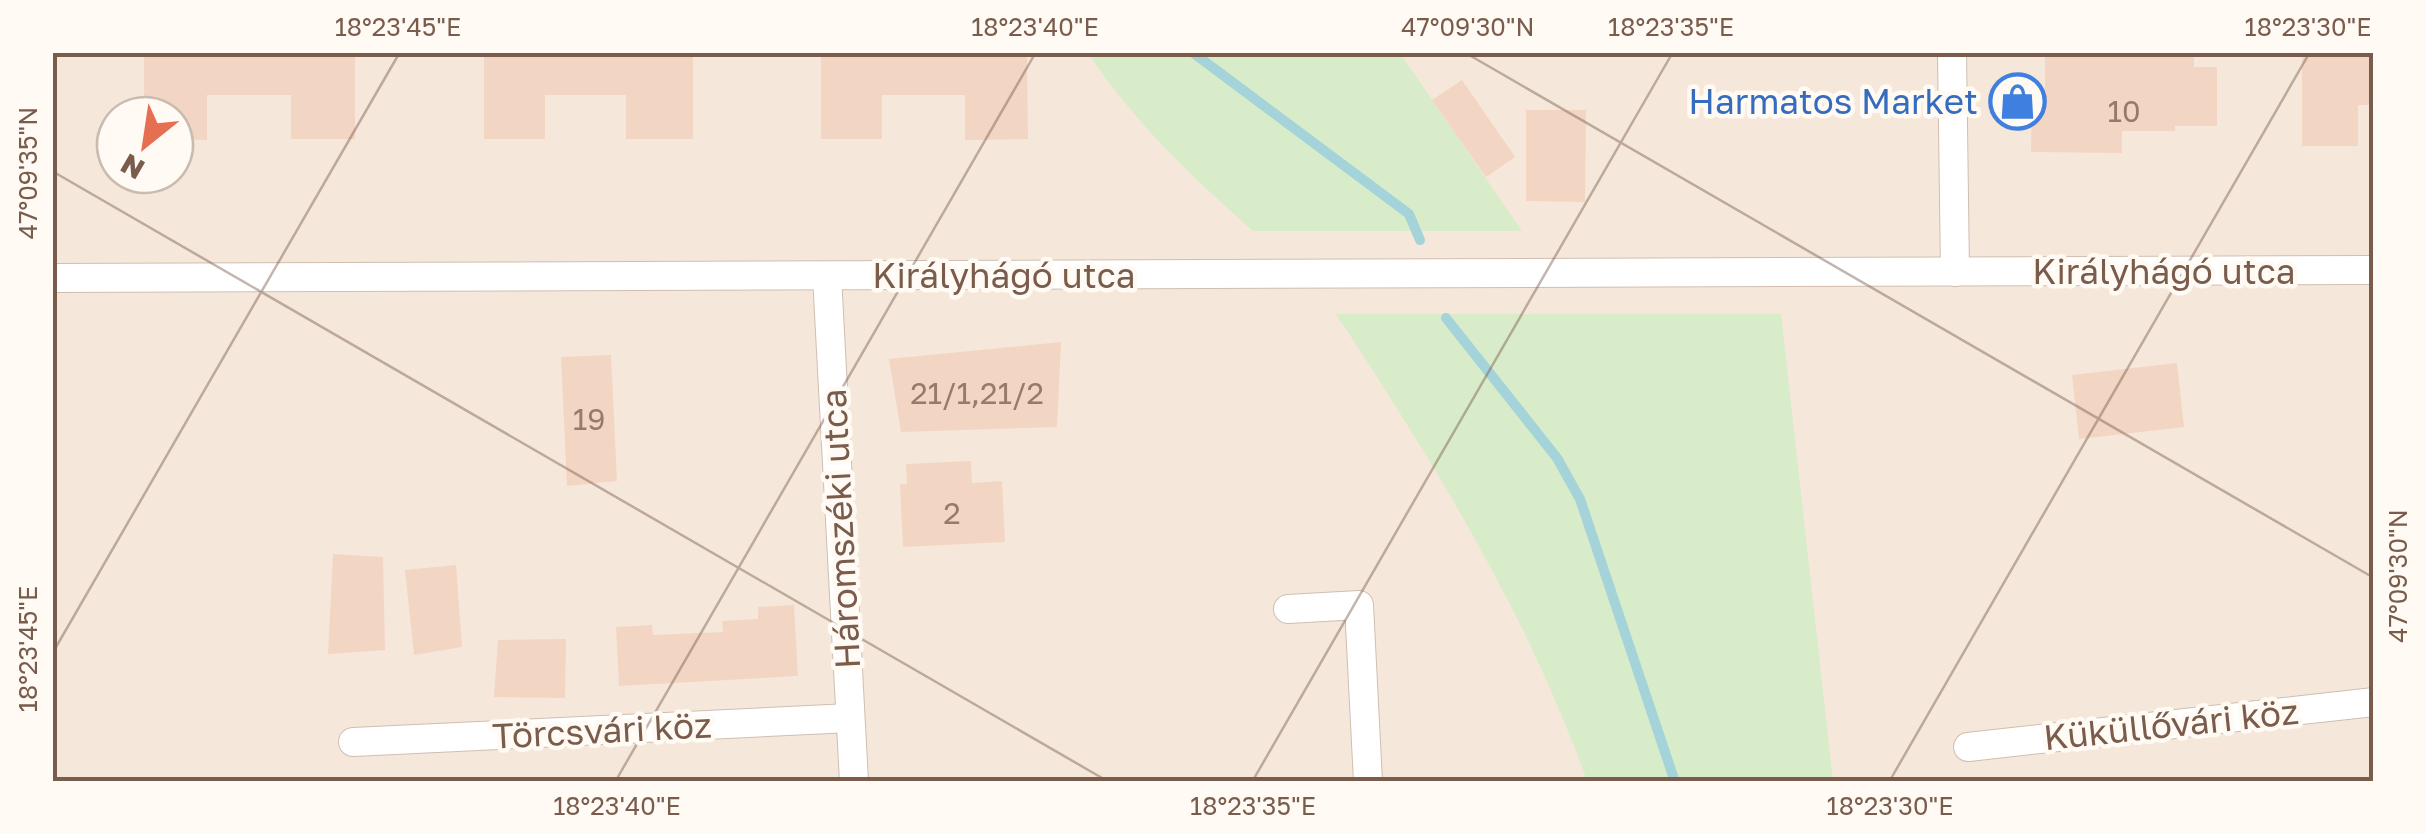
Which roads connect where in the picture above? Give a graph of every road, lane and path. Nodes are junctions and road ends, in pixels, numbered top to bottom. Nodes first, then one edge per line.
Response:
1 (1952, 52) edge
2 (2374, 270) edge
3 (1955, 272) junction
4 (827, 276) junction
5 (52, 278) edge
6 (1288, 609) dead end
7 (2374, 702) edge
8 (850, 718) junction
9 (353, 742) dead end
10 (1968, 747) dead end
11 (854, 782) edge
12 (1368, 782) edge

1 - 3 street
2 - 3 street, Királyhágó utca
3 - 4 street, Királyhágó utca
4 - 5 street, Királyhágó utca
4 - 8 street, Háromszéki utca
6 - 12 street
7 - 10 street, Küküllővári köz
8 - 9 street, Törcsvári köz
8 - 11 street, Háromszéki utca

